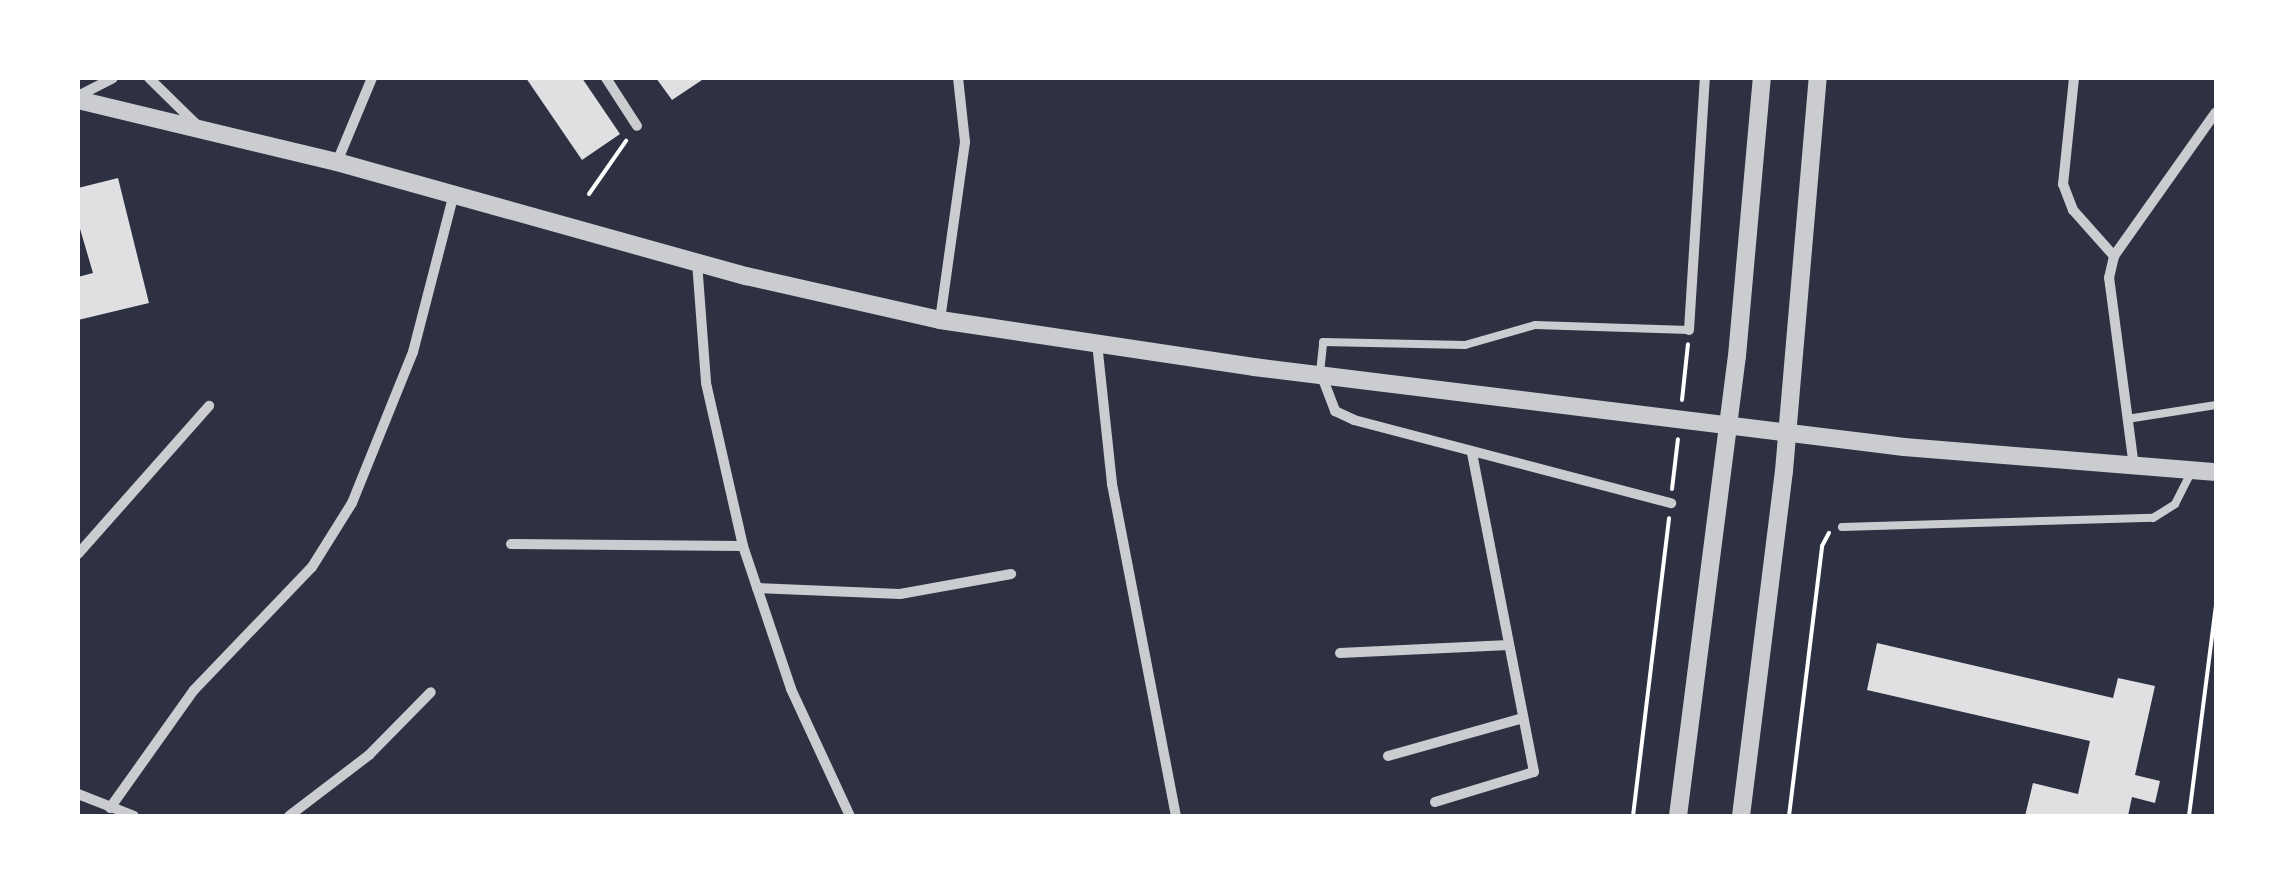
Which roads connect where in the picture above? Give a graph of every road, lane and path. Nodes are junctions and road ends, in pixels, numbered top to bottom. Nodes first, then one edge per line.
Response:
1 (113, 78) edge
2 (149, 78) edge
3 (372, 78) edge
4 (606, 78) edge
5 (958, 78) edge
6 (1705, 78) edge
7 (1762, 78) edge
8 (1818, 78) edge
9 (2074, 78) edge
10 (78, 98) edge
11 (2216, 112) edge
12 (197, 126) junction
13 (637, 126) joint
14 (336, 162) junction
15 (454, 194) junction
16 (589, 194) dead end
17 (2114, 256) junction
18 (697, 262) junction
19 (940, 320) junction
20 (1689, 330) joint
21 (1097, 343) junction
22 (1320, 373) junction
23 (2216, 405) edge
24 (208, 406) dead end
25 (2127, 419) junction
26 (1472, 454) junction
27 (2134, 468) junction
28 (2192, 471) junction
29 (2216, 472) edge
30 (1671, 503) joint
31 (1842, 527) joint
32 (512, 544) dead end
33 (742, 546) junction
34 (78, 554) edge
35 (1011, 574) dead end
36 (757, 588) junction
37 (2216, 605) edge
38 (1509, 645) junction
39 (1340, 652) dead end
40 (431, 692) dead end
41 (1523, 718) junction
42 (1388, 756) dead end
43 (78, 794) edge
44 (1435, 802) dead end
45 (110, 808) junction
46 (134, 816) edge
47 (289, 816) edge
48 (850, 816) edge
49 (1176, 816) edge
50 (1634, 816) edge
51 (1678, 816) edge
52 (1742, 816) edge
53 (1789, 816) edge
54 (2189, 816) edge

1 - 10 street
2 - 12 street
3 - 14 street
4 - 13 street
5 - 19 street
6 - 20 street
7 - 51 street
8 - 52 street
9 - 17 street
10 - 12 street
11 - 17 street
12 - 14 street
13 - 16 path
14 - 15 street
15 - 18 street
15 - 45 street
17 - 25 street
18 - 19 street
18 - 33 street
19 - 21 street
20 - 22 lane
21 - 22 street
21 - 49 street
22 - 26 street
22 - 27 street
23 - 25 lane
24 - 34 street
25 - 27 street
26 - 30 street
26 - 38 street
27 - 28 street
28 - 29 street
28 - 31 lane
30 - 50 path
31 - 53 path
32 - 33 street
33 - 36 street
35 - 36 street
36 - 48 street
37 - 54 path
38 - 39 street
38 - 41 street
40 - 47 street
41 - 42 street
41 - 44 street
43 - 45 street
45 - 46 street

